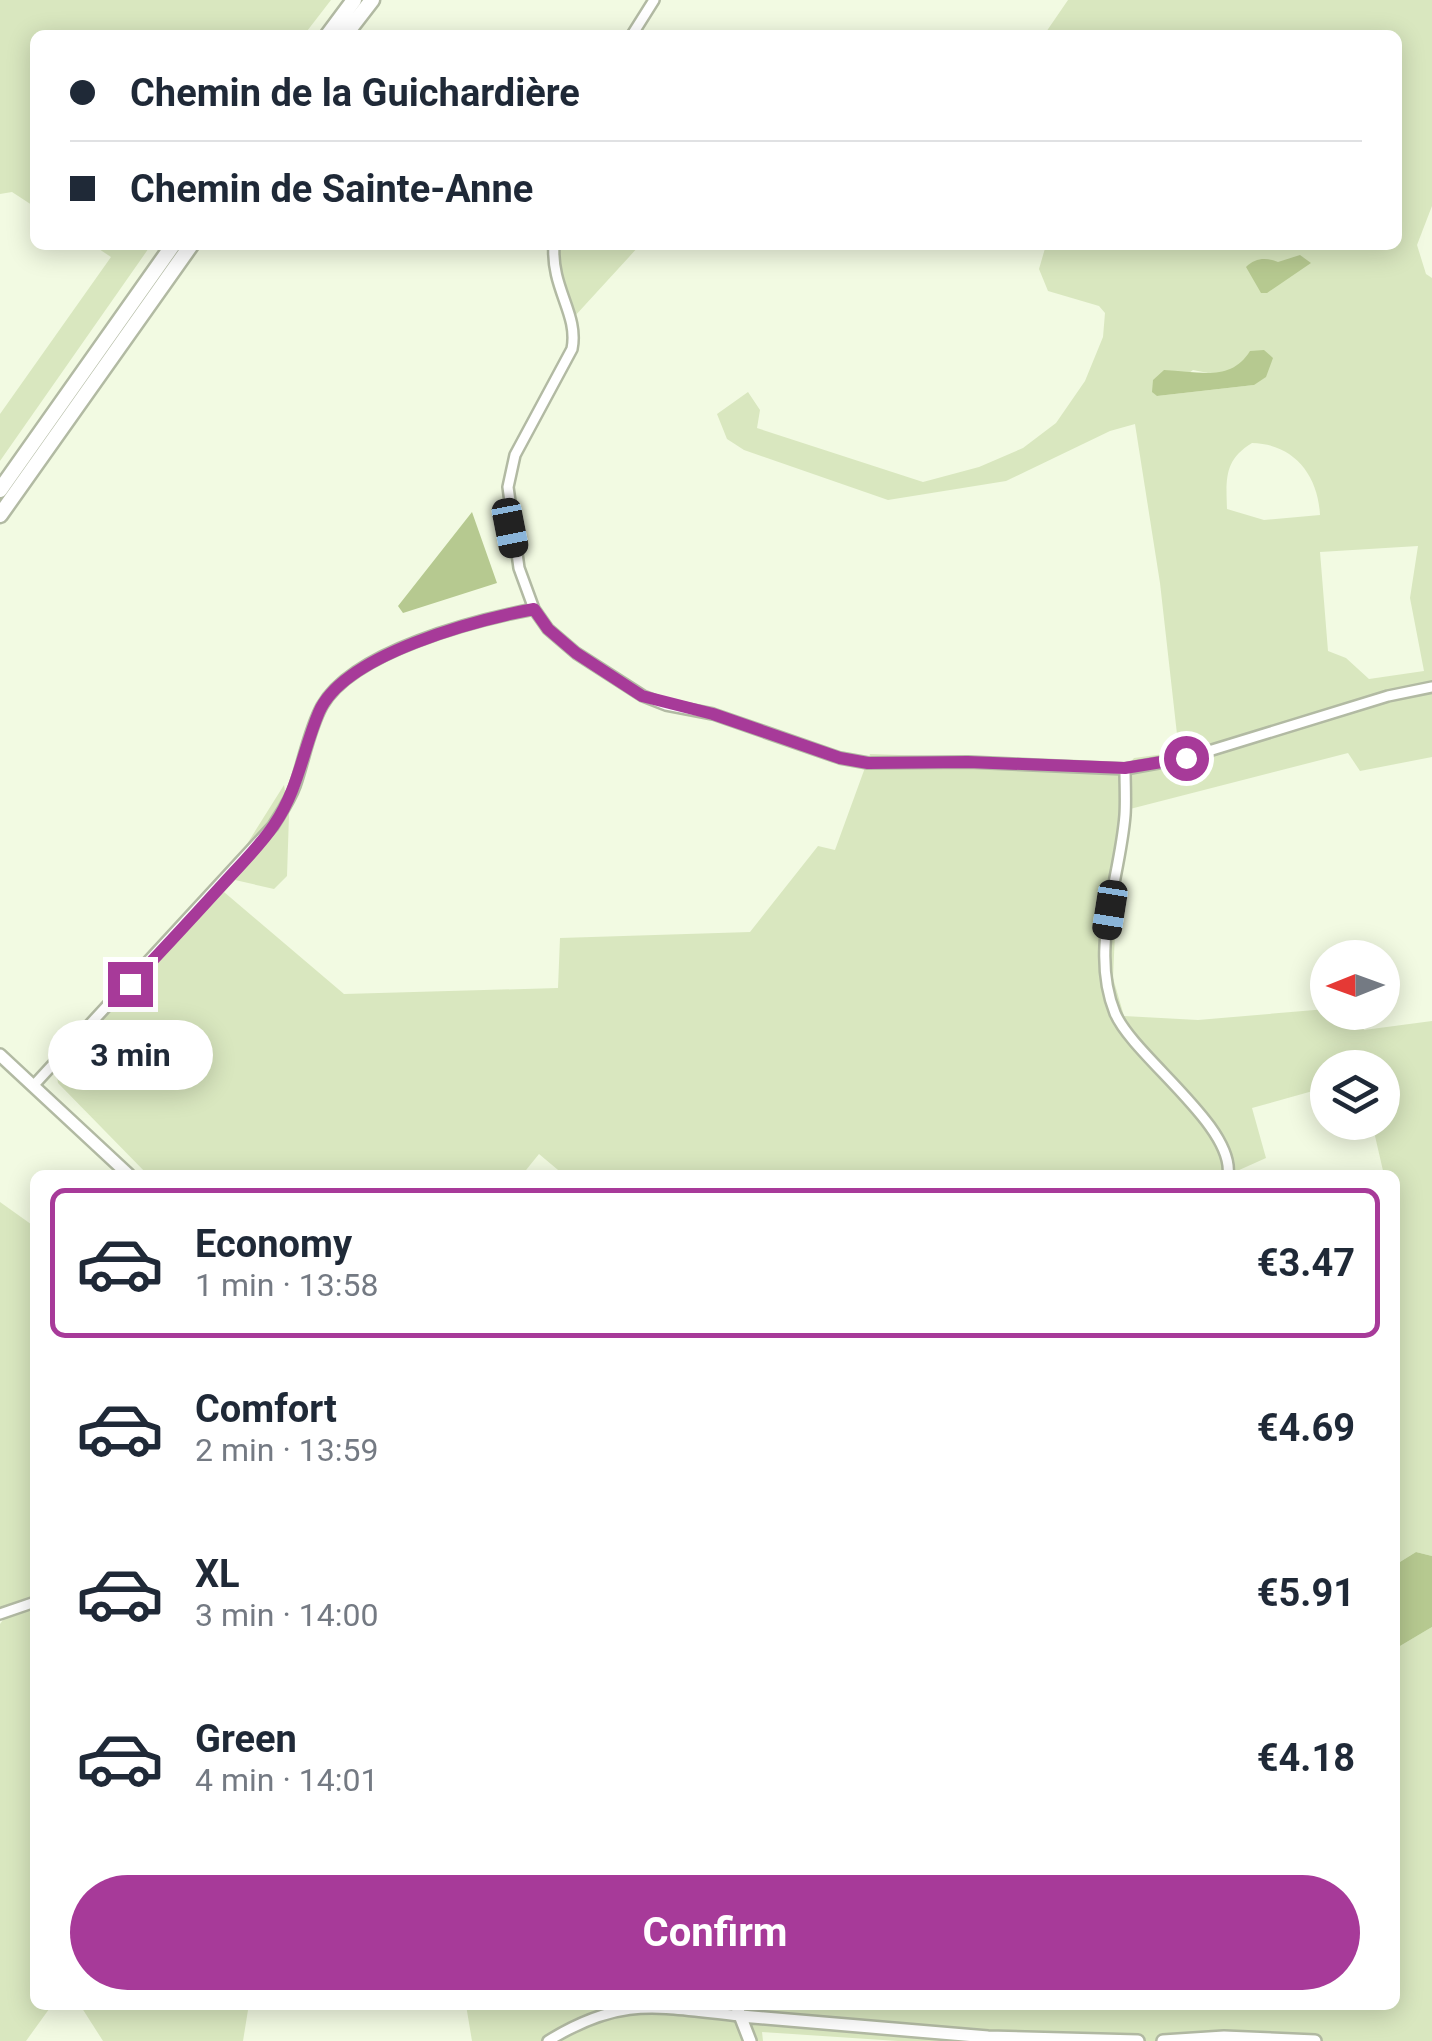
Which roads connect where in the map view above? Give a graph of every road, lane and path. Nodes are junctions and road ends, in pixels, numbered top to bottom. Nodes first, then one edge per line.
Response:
1 (354, 0) edge
2 (372, 0) edge
3 (654, 0) edge
4 (332, 30) edge
5 (349, 30) edge
6 (635, 30) edge
7 (170, 250) edge
8 (187, 250) edge
9 (554, 250) edge
10 (0, 490) edge
11 (0, 515) edge
12 (534, 609) junction
13 (1432, 687) edge
14 (1125, 768) junction
15 (0, 1055) edge
16 (34, 1086) junction
17 (125, 1170) edge
18 (1227, 1170) edge
19 (30, 1604) edge
20 (0, 1614) edge
21 (621, 2010) edge
22 (712, 2010) edge
23 (738, 2011) edge
24 (548, 2041) edge
25 (750, 2041) edge
26 (1138, 2041) edge
27 (1163, 2041) edge
28 (1315, 2041) edge

1 - 4 highway
2 - 5 highway
3 - 6 street
7 - 10 highway
8 - 11 highway
9 - 12 street
12 - 14 street
12 - 16 street
13 - 14 street
14 - 18 street
15 - 16 street
16 - 17 street
19 - 20 street
21 - 24 street
22 - 23 street
23 - 25 street
23 - 26 street
27 - 28 street

